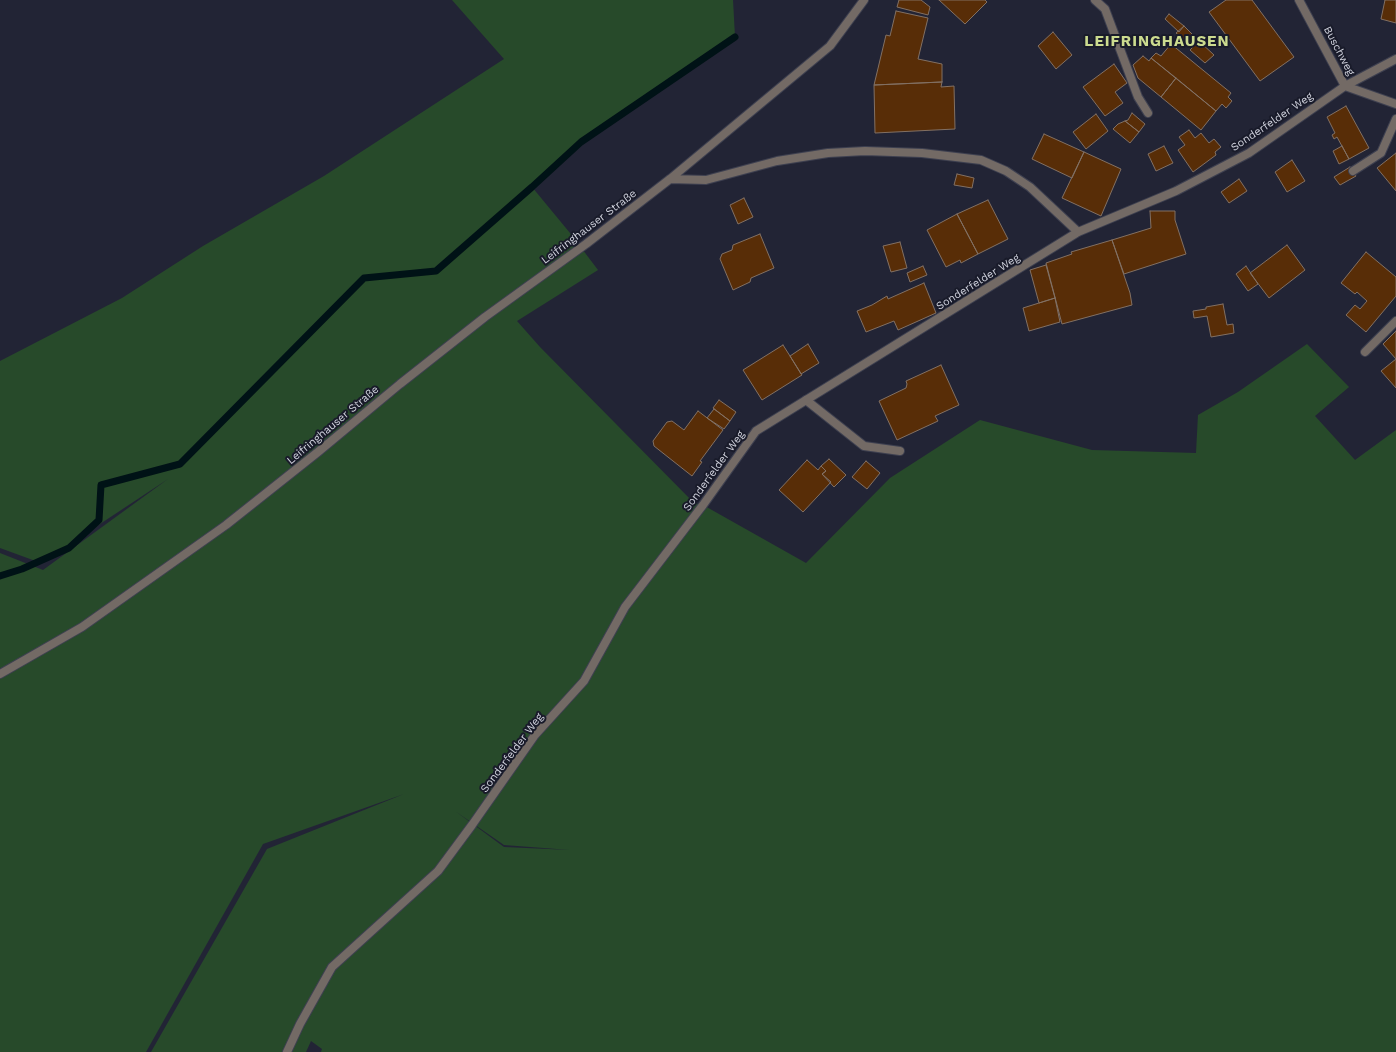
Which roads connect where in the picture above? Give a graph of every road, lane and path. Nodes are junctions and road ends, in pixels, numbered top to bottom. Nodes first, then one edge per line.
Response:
1 (864, 0) edge
2 (1094, 0) edge
3 (1298, 0) edge
4 (1396, 59) edge
5 (1345, 86) junction
6 (1396, 104) edge
7 (1148, 113) dead end
8 (1396, 119) edge
9 (1353, 171) dead end
10 (670, 179) junction
11 (1078, 232) junction
12 (1396, 321) edge
13 (1365, 352) dead end
14 (806, 400) junction
15 (900, 451) dead end
16 (0, 674) edge
17 (287, 1052) edge

1 - 10 street, Leifringhauser Straße
2 - 7 street
3 - 5 street, Buschweg
4 - 5 street, Sonderfelder Weg
5 - 6 street, Buschweg
5 - 11 street, Sonderfelder Weg
8 - 9 street
10 - 11 street
10 - 16 street, Leifringhauser Straße
11 - 14 street, Sonderfelder Weg
12 - 13 street
14 - 15 street
14 - 17 street, Sonderfelder Weg

